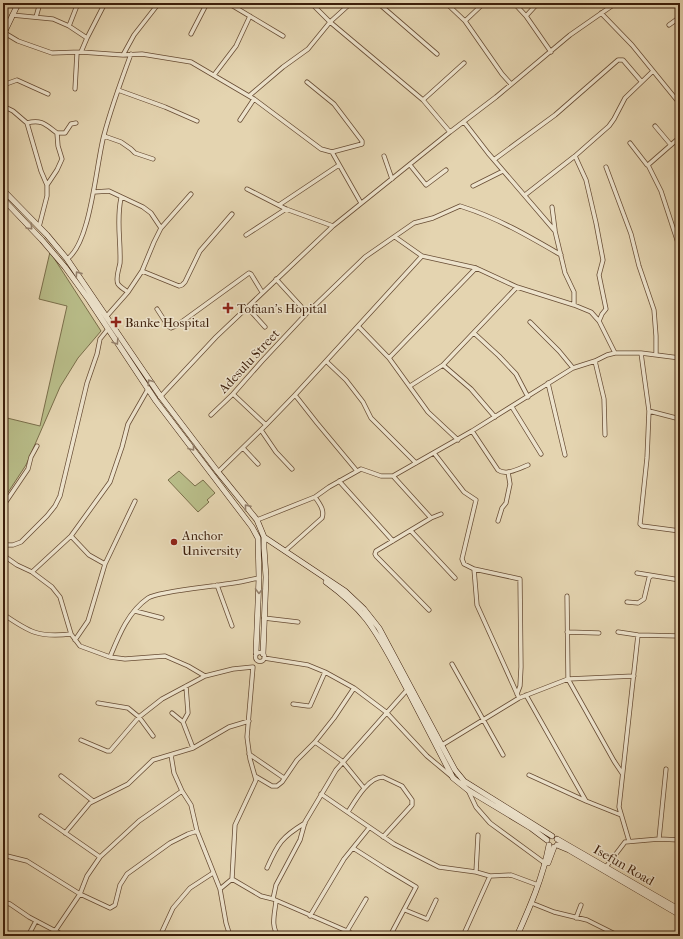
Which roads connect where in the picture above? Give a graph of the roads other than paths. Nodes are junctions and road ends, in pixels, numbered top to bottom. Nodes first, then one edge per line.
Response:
1 (40, 3) edge
2 (78, 3) edge
3 (105, 3) edge
4 (158, 3) edge
5 (207, 3) edge
6 (228, 3) edge
7 (240, 3) edge
8 (311, 3) edge
9 (351, 3) edge
10 (378, 3) edge
11 (446, 3) edge
12 (484, 3) edge
13 (514, 3) edge
14 (538, 3) edge
15 (616, 3) edge
16 (18, 4) dead end
17 (236, 7) junction
18 (601, 13) junction
19 (12, 15) junction
20 (250, 16) junction
21 (526, 16) junction
22 (36, 17) junction
23 (680, 17) edge
24 (466, 20) junction
25 (330, 22) junction
26 (669, 24) dead end
27 (69, 26) junction
28 (3, 32) edge
29 (191, 34) dead end
30 (283, 36) dead end
31 (87, 38) junction
32 (551, 52) junction
33 (79, 53) junction
34 (131, 54) junction
35 (437, 54) dead end
36 (123, 55) junction
37 (464, 63) dead end
38 (653, 71) junction
39 (214, 75) junction
40 (641, 81) junction
41 (307, 82) dead end
42 (511, 84) junction
43 (75, 89) dead end
44 (3, 90) edge
45 (118, 90) junction
46 (48, 94) dead end
47 (249, 96) junction
48 (254, 99) junction
49 (423, 100) junction
50 (680, 104) edge
51 (3, 106) edge
52 (240, 120) dead end
53 (197, 121) dead end
54 (464, 122) junction
55 (27, 123) junction
56 (76, 123) dead end
57 (656, 126) dead end
58 (450, 132) junction
59 (57, 133) junction
60 (104, 136) junction
61 (680, 137) edge
62 (630, 143) dead end
63 (671, 145) junction
64 (332, 152) junction
65 (384, 156) dead end
66 (575, 156) junction
67 (495, 159) junction
68 (153, 160) dead end
69 (339, 165) junction
70 (410, 165) junction
71 (648, 165) junction
72 (606, 167) dead end
73 (446, 170) dead end
74 (503, 171) junction
75 (392, 179) junction
76 (47, 185) junction
77 (473, 186) dead end
78 (246, 188) dead end
79 (3, 190) edge
80 (94, 192) junction
81 (191, 194) dead end
82 (524, 195) junction
83 (121, 198) junction
84 (3, 199) edge
85 (361, 203) junction
86 (279, 205) junction
87 (552, 207) dead end
88 (286, 209) junction
89 (232, 214) dead end
90 (333, 226) junction
91 (39, 227) junction
92 (161, 228) junction
93 (555, 231) junction
94 (246, 236) dead end
95 (395, 237) junction
96 (680, 249) edge
97 (561, 255) junction
98 (422, 256) junction
99 (67, 259) junction
100 (476, 268) junction
101 (142, 271) junction
102 (276, 279) junction
103 (517, 287) junction
104 (128, 292) junction
105 (262, 292) junction
106 (574, 305) junction
107 (247, 307) junction
108 (157, 309) dead end
109 (307, 313) junction
110 (106, 317) junction
111 (599, 321) junction
112 (530, 322) dead end
113 (358, 326) junction
114 (265, 327) dead end
115 (108, 329) junction
116 (474, 333) junction
117 (615, 353) junction
118 (642, 353) junction
119 (656, 354) junction
120 (389, 358) junction
121 (680, 358) edge
122 (326, 361) junction
123 (595, 361) junction
124 (443, 365) junction
125 (573, 368) junction
126 (548, 383) junction
127 (410, 386) junction
128 (148, 389) junction
129 (233, 394) junction
130 (295, 395) junction
131 (161, 397) junction
132 (528, 397) junction
133 (156, 401) junction
134 (512, 407) junction
135 (650, 411) junction
136 (211, 415) dead end
137 (495, 417) junction
138 (680, 419) edge
139 (266, 425) junction
140 (261, 430) junction
141 (472, 431) junction
142 (605, 435) dead end
143 (458, 440) junction
144 (37, 446) dead end
145 (243, 448) junction
146 (434, 453) junction
147 (542, 454) dead end
148 (565, 455) dead end
149 (258, 464) dead end
150 (416, 464) junction
151 (528, 465) dead end
152 (292, 469) dead end
153 (357, 471) junction
154 (218, 472) junction
155 (508, 472) junction
156 (393, 476) junction
157 (340, 481) junction
158 (315, 497) junction
159 (136, 501) dead end
160 (3, 506) edge
161 (441, 514) dead end
162 (431, 518) junction
163 (257, 520) junction
164 (498, 521) dead end
165 (411, 531) junction
166 (680, 531) edge
167 (71, 536) junction
168 (263, 539) junction
169 (393, 541) junction
170 (3, 545) edge
171 (285, 551) junction
172 (3, 554) edge
173 (105, 564) junction
174 (474, 569) junction
175 (32, 572) junction
176 (637, 573) dead end
177 (651, 576) junction
178 (259, 578) junction
179 (455, 578) dead end
180 (680, 580) edge
181 (217, 586) junction
182 (568, 596) dead end
183 (627, 602) dead end
184 (429, 610) dead end
185 (135, 611) junction
186 (3, 614) edge
187 (162, 618) dead end
188 (264, 618) junction
189 (298, 622) dead end
190 (232, 626) dead end
191 (567, 632) junction
192 (618, 632) dead end
193 (599, 633) dead end
194 (71, 634) junction
195 (638, 635) junction
196 (680, 636) edge
197 (75, 640) junction
198 (256, 653) junction
199 (264, 656) junction
200 (110, 657) junction
201 (257, 660) junction
202 (452, 664) dead end
203 (253, 667) junction
204 (325, 672) junction
205 (205, 676) junction
206 (634, 676) junction
207 (568, 679) junction
208 (186, 686) junction
209 (354, 688) junction
210 (407, 690) junction
211 (517, 694) junction
212 (526, 695) junction
213 (519, 698) junction
214 (98, 702) dead end
215 (293, 704) dead end
216 (386, 712) junction
217 (172, 713) dead end
218 (139, 717) junction
219 (482, 720) junction
220 (249, 721) junction
221 (183, 722) junction
222 (153, 736) dead end
223 (81, 740) dead end
224 (315, 742) junction
225 (442, 745) junction
226 (193, 748) junction
227 (249, 754) junction
228 (171, 755) junction
229 (503, 755) dead end
230 (342, 761) junction
231 (666, 769) dead end
232 (622, 773) junction
233 (529, 775) dead end
234 (61, 776) dead end
235 (255, 776) junction
236 (284, 778) junction
237 (453, 778) junction
238 (364, 788) junction
239 (468, 790) junction
240 (182, 791) junction
241 (321, 794) junction
242 (93, 801) junction
243 (586, 802) junction
244 (348, 812) junction
245 (621, 815) junction
246 (41, 816) dead end
247 (305, 822) junction
248 (369, 828) junction
249 (197, 831) junction
250 (65, 833) junction
251 (478, 835) dead end
252 (383, 837) junction
253 (554, 837) junction
254 (547, 840) junction
255 (659, 840) junction
256 (680, 840) edge
257 (629, 841) junction
258 (553, 846) junction
259 (353, 848) junction
260 (3, 855) edge
261 (100, 857) junction
262 (546, 864) junction
263 (606, 867) junction
264 (267, 868) dead end
265 (476, 872) junction
266 (213, 873) junction
267 (490, 876) junction
268 (232, 879) junction
269 (538, 885) junction
270 (220, 890) junction
271 (80, 894) junction
272 (366, 899) dead end
273 (274, 900) junction
274 (436, 900) dead end
275 (3, 902) edge
276 (534, 904) junction
277 (581, 905) dead end
278 (404, 910) junction
279 (680, 910) edge
280 (680, 915) edge
281 (310, 916) junction
282 (576, 918) junction
283 (36, 921) junction
284 (55, 931) junction
285 (347, 931) junction
286 (28, 936) edge
287 (65, 936) edge
288 (160, 936) edge
289 (230, 936) edge
290 (278, 936) edge
291 (356, 936) edge
292 (390, 936) edge
293 (463, 936) edge
294 (518, 936) edge
295 (619, 936) edge

1 - 22 street
2 - 27 street
3 - 31 street
4 - 36 street
5 - 29 street
6 - 17 street
7 - 17 street
8 - 25 street
9 - 25 street
10 - 35 street
11 - 24 street
12 - 24 street
13 - 21 street
14 - 21 street
15 - 18 street
16 - 19 street
17 - 20 street
18 - 32 street
18 - 38 street
19 - 22 street
19 - 28 street
20 - 30 street
20 - 39 street
21 - 32 street
22 - 27 street
23 - 26 street
24 - 42 street
25 - 47 street
25 - 49 street
27 - 31 street
28 - 33 street
31 - 33 street
32 - 42 street
33 - 36 street
33 - 43 street
34 - 36 street
34 - 39 street
34 - 45 street
37 - 49 street
38 - 40 street
38 - 50 street
39 - 47 street
40 - 66 street
40 - 67 street
41 - 64 street
42 - 54 street
44 - 46 street
45 - 53 street
45 - 60 street
47 - 48 street
48 - 52 street
48 - 64 street
49 - 58 street
51 - 55 street
54 - 58 street
54 - 67 street
55 - 59 street
55 - 76 street
56 - 59 street
57 - 63 street
58 - 70 street
59 - 76 street
60 - 68 street
60 - 80 street
61 - 63 street
62 - 71 street
63 - 71 street
64 - 69 street
65 - 75 street
66 - 82 street
66 - 111 street
67 - 74 street
69 - 85 street
69 - 86 street
70 - 73 street
70 - 75 street
71 - 96 street
72 - 119 street
74 - 77 street
74 - 82 street
75 - 85 street
76 - 91 street
78 - 86 street
79 - 91 street
80 - 83 street
80 - 99 street
81 - 92 street
82 - 93 street
83 - 92 street
83 - 104 street
84 -> 115 street
85 - 90 street
86 - 88 street
87 - 93 street
88 - 90 street
88 - 94 street
89 - 101 street
90 - 102 street
91 - 99 street
92 - 101 street
93 - 97 street
95 - 97 street, Adesulu Street
95 - 98 street
95 - 109 street, Adesulu Street
97 - 106 street
98 - 100 street
98 - 113 street
110 -> 99 street
100 - 103 street
100 - 120 street
101 - 104 street
102 - 105 street
102 - 109 street
103 - 106 street
103 - 116 street
104 - 110 street
105 - 107 street
105 - 108 street
106 - 111 street
107 - 114 street
107 - 131 street
109 - 129 street, Adesulu Street
131 -> 110 street
111 - 117 street
112 - 125 street
113 - 120 street
113 - 122 street
115 -> 128 street
115 - 170 street
116 - 124 street
116 - 132 street
117 - 118 street
117 - 123 street
118 - 119 street
118 - 135 street
119 - 121 street
120 - 127 street
122 - 130 street
122 - 150 street
123 - 125 street
123 - 142 street
124 - 127 street
124 - 137 street
125 - 126 street
126 - 132 street
126 - 148 street
127 - 143 street
128 - 133 street
128 - 167 street
129 - 136 street, Adesulu Street
129 - 139 street
130 - 139 street
130 - 153 street
131 - 133 street
131 - 154 street
132 - 134 street
133 -> 178 street
134 - 137 street
134 - 147 street
135 - 138 street
135 - 166 street
137 - 141 street
139 - 140 street
140 - 145 street
140 - 152 street
141 - 143 street
141 - 155 street
143 - 146 street
144 - 160 street
145 - 149 street
145 - 154 street
146 - 150 street
146 - 174 street
150 - 156 street
151 - 155 street
153 - 156 street
153 - 157 street
163 -> 154 street
155 - 164 street
156 - 162 street
157 - 158 street
157 - 169 street
158 - 163 street
158 - 171 street
159 - 173 street
161 - 162 street
162 - 165 street
163 - 168 street
165 - 169 street
165 - 179 street
167 - 173 street
167 - 175 street
168 - 171 street, Isefun Road
168 - 188 street
168 - 210 street
169 - 184 street
171 - 225 street, Isefun Road
172 - 175 street
173 - 197 street
174 - 211 street
174 - 211 street
175 - 194 street
176 - 177 street
177 - 180 street
177 - 183 street
178 - 181 street
178 -> 198 street
181 - 185 street
181 - 190 street
182 - 191 street
185 - 187 street
185 - 200 street
186 - 194 street
188 - 189 street
188 - 199 street
191 - 193 street
191 - 207 street
192 - 195 street
194 - 197 street
195 - 196 street
195 - 206 street
197 - 200 street
198 - 199 street
198 - 201 street
199 - 201 street
199 - 204 street
200 - 205 street
201 - 203 street
202 - 219 street
203 - 205 street
203 - 220 street
204 - 209 street
204 - 215 street
205 - 208 street
206 - 207 street
206 - 232 street
207 - 212 street
207 - 232 street
208 - 218 street
208 - 221 street
209 - 216 street
209 - 224 street
210 - 216 street
210 - 237 street
211 - 213 street
212 - 213 street
212 - 243 street
213 - 219 street
214 - 218 street
216 - 230 street
216 - 237 street
217 - 221 street
218 - 222 street
218 - 223 street
219 - 225 street
219 - 229 street
220 - 226 street
220 - 227 street
221 - 226 street
224 - 230 street
224 - 236 street
225 - 253 street, Isefun Road
226 - 228 street
227 - 235 street
227 - 236 street
228 - 240 street
228 - 242 street
230 - 238 street
230 - 241 street
231 - 255 street
232 - 245 street
233 - 243 street
234 - 242 street
235 - 236 street
235 - 268 street
237 - 239 street
238 - 244 street
238 - 252 street
239 - 254 street
239 - 262 street
240 - 249 street
240 - 261 street
241 - 244 street
241 - 247 street
242 - 250 street
243 - 245 street
244 - 248 street
245 - 257 street
246 - 250 street
247 - 264 street
247 - 273 street
248 - 252 street
248 - 259 street
249 - 266 street
249 - 271 street
250 - 261 street
251 - 265 street
252 - 265 street
253 - 254 street
253 - 258 street
253 - 263 street, Isefun Road
254 - 258 street
255 - 256 street
255 - 257 street
257 - 263 street
258 - 262 street
258 - 276 street
258 - 280 street, Isefun Road
259 - 278 street
259 - 281 street
260 - 271 street
261 - 271 street
262 - 269 street
263 - 279 street, Isefun Road
265 - 267 street
266 - 270 street
266 - 288 street
267 - 269 street
267 - 293 street
268 - 270 street
268 - 273 street
269 - 294 street
270 - 289 street
271 - 284 street
272 - 285 street
273 - 281 street
273 - 290 street
274 - 278 street
275 - 283 street
276 - 282 street
276 - 294 street
277 - 282 street
278 - 292 street
281 - 285 street
282 - 295 street
283 - 284 street
283 - 286 street
284 - 287 street
285 - 291 street

